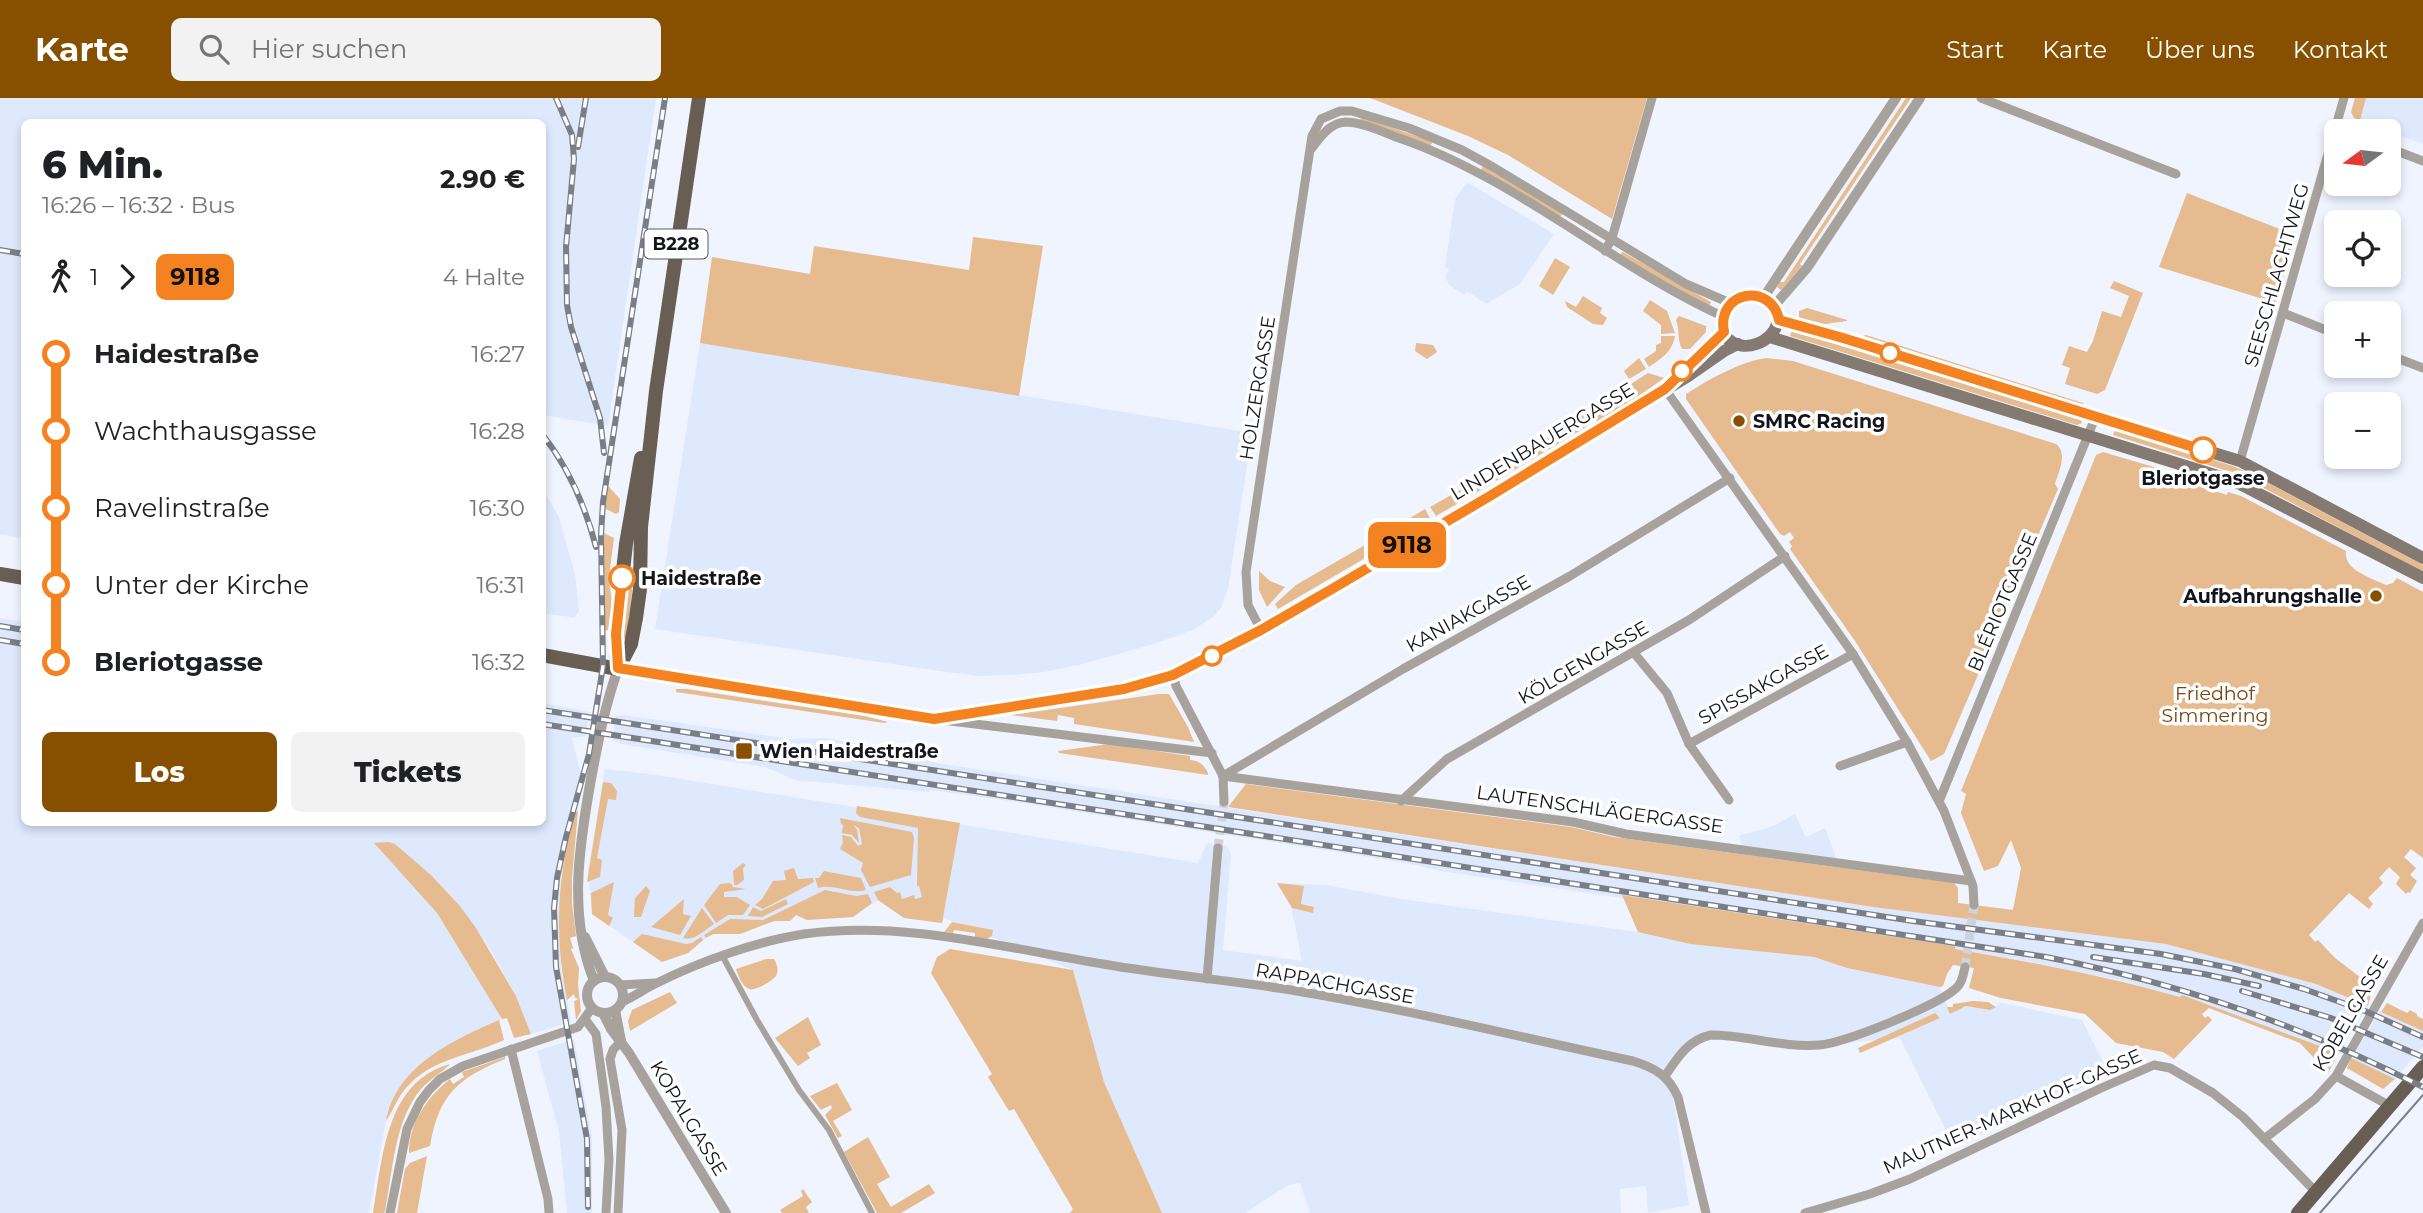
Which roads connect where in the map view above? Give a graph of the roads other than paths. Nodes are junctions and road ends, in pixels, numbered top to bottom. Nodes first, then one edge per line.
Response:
1 (699, 98) edge
2 (1653, 98) edge
3 (1896, 98) edge
4 (1920, 98) edge
5 (1980, 98) edge
6 (2344, 98) edge
7 (1339, 111) junction
8 (2341, 119) edge
9 (1345, 122) junction
10 (1438, 140) junction
11 (1311, 149) junction
12 (1434, 151) junction
13 (2401, 153) edge
14 (2423, 161) edge
15 (2176, 174) dead end
16 (2324, 181) edge
17 (1612, 238) junction
18 (1605, 251) junction
19 (1769, 302) junction
20 (1730, 303) junction
21 (2283, 313) junction
22 (1722, 316) junction
23 (1779, 320) junction
24 (2324, 329) edge
25 (1724, 332) junction
26 (1770, 337) junction
27 (1738, 344) junction
28 (2401, 360) edge
29 (2423, 368) edge
30 (1666, 388) junction
31 (2095, 418) junction
32 (2089, 435) junction
33 (2240, 461) junction
34 (1730, 478) junction
35 (1785, 556) junction
36 (2423, 558) edge
37 (0, 574) edge
38 (21, 578) edge
39 (2423, 578) edge
40 (1261, 630) junction
41 (1634, 653) junction
42 (1853, 654) junction
43 (546, 657) edge
44 (618, 668) junction
45 (1173, 675) junction
46 (934, 719) junction
47 (1907, 742) junction
48 (1689, 744) junction
49 (1212, 753) junction
50 (1840, 766) dead end
51 (1223, 776) junction
52 (1940, 799) junction
53 (1729, 800) dead end
54 (1401, 801) junction
55 (1224, 802) tunnel mouth
56 (1218, 848) tunnel mouth
57 (1971, 881) junction
58 (1974, 905) tunnel mouth
59 (2423, 923) edge
60 (723, 957) junction
61 (1965, 967) tunnel mouth
62 (600, 979) junction
63 (1207, 979) junction
64 (657, 983) junction
65 (620, 985) junction
66 (608, 1008) junction
67 (585, 1019) junction
68 (621, 1041) junction
69 (511, 1049) junction
70 (2423, 1067) edge
71 (1665, 1076) junction
72 (2336, 1076) junction
73 (2390, 1106) junction
74 (2264, 1139) junction
75 (2316, 1192) junction
76 (390, 1213) edge
77 (550, 1213) edge
78 (606, 1213) edge
79 (618, 1213) edge
80 (726, 1213) edge
81 (872, 1213) edge
82 (1706, 1213) edge
83 (1805, 1213) edge
84 (2298, 1213) edge

1 - 44 main road, B228
2 - 17 street
3 - 19 street
4 - 19 street
5 - 15 street
6 - 8 street, SEESCHLACHTWEG
7 - 9 street
7 - 10 street
7 - 11 street, HOLZERGASSE
9 - 11 street
9 - 12 street
10 - 12 street
10 - 17 street
11 - 40 street, HOLZERGASSE
12 - 18 street
13 - 14 street
16 - 21 street, SEESCHLACHTWEG
17 - 18 street
17 - 20 street
18 - 22 street
19 - 20 main road
19 - 23 main road
20 - 22 main road
21 - 24 street
21 - 33 street, SEESCHLACHTWEG
22 - 25 main road
23 - 26 main road
23 - 31 main road
25 - 27 main road
25 - 30 main road, LINDENBAUERGASSE
26 - 27 main road
26 - 32 main road
27 - 30 main road, LINDENBAUERGASSE
28 - 29 street
30 - 34 street
30 - 40 main road, LINDENBAUERGASSE
31 - 32 street, BLÉRIOTGASSE
31 - 33 main road
32 - 39 main road
32 - 52 street, BLÉRIOTGASSE
33 - 36 main road
34 - 35 street
34 - 51 street, KANIAKGASSE
35 - 41 street, KÖLGENGASSE
35 - 42 street
37 - 38 main road
40 - 45 main road, LINDENBAUERGASSE
41 - 48 street
41 - 54 street, KÖLGENGASSE
42 - 47 street
42 - 48 street, SPISSAKGASSE
43 - 44 main road
44 - 46 main road
44 - 62 street
45 - 46 main road, LINDENBAUERGASSE
45 - 49 street
46 - 49 street
47 - 50 street
47 - 52 street
48 - 53 street
49 - 51 street
51 - 54 street, LAUTENSCHLÄGERGASSE
51 - 55 street
52 - 57 street
54 - 57 street, LAUTENSCHLÄGERGASSE
56 - 63 street
57 - 58 street
59 - 72 street, KOBELGASSE
60 - 63 street, RAPPACHGASSE
60 - 64 street, RAPPACHGASSE
60 - 81 street
61 - 71 street
62 - 65 street
62 - 66 street
63 - 71 street, RAPPACHGASSE
64 - 65 street, RAPPACHGASSE
64 - 66 street, RAPPACHGASSE
65 - 66 street
66 - 67 street
66 - 68 street, KOPALGASSE
67 - 69 street
67 - 78 street
68 - 79 street
68 - 80 street, KOPALGASSE
69 - 76 street
69 - 77 street
70 - 73 main road
71 - 82 street
72 - 73 street
72 - 74 street, KOBELGASSE
73 - 75 main road
74 - 75 street, MAUTNER-MARKHOF-GASSE
74 - 83 street, MAUTNER-MARKHOF-GASSE
75 - 84 main road

